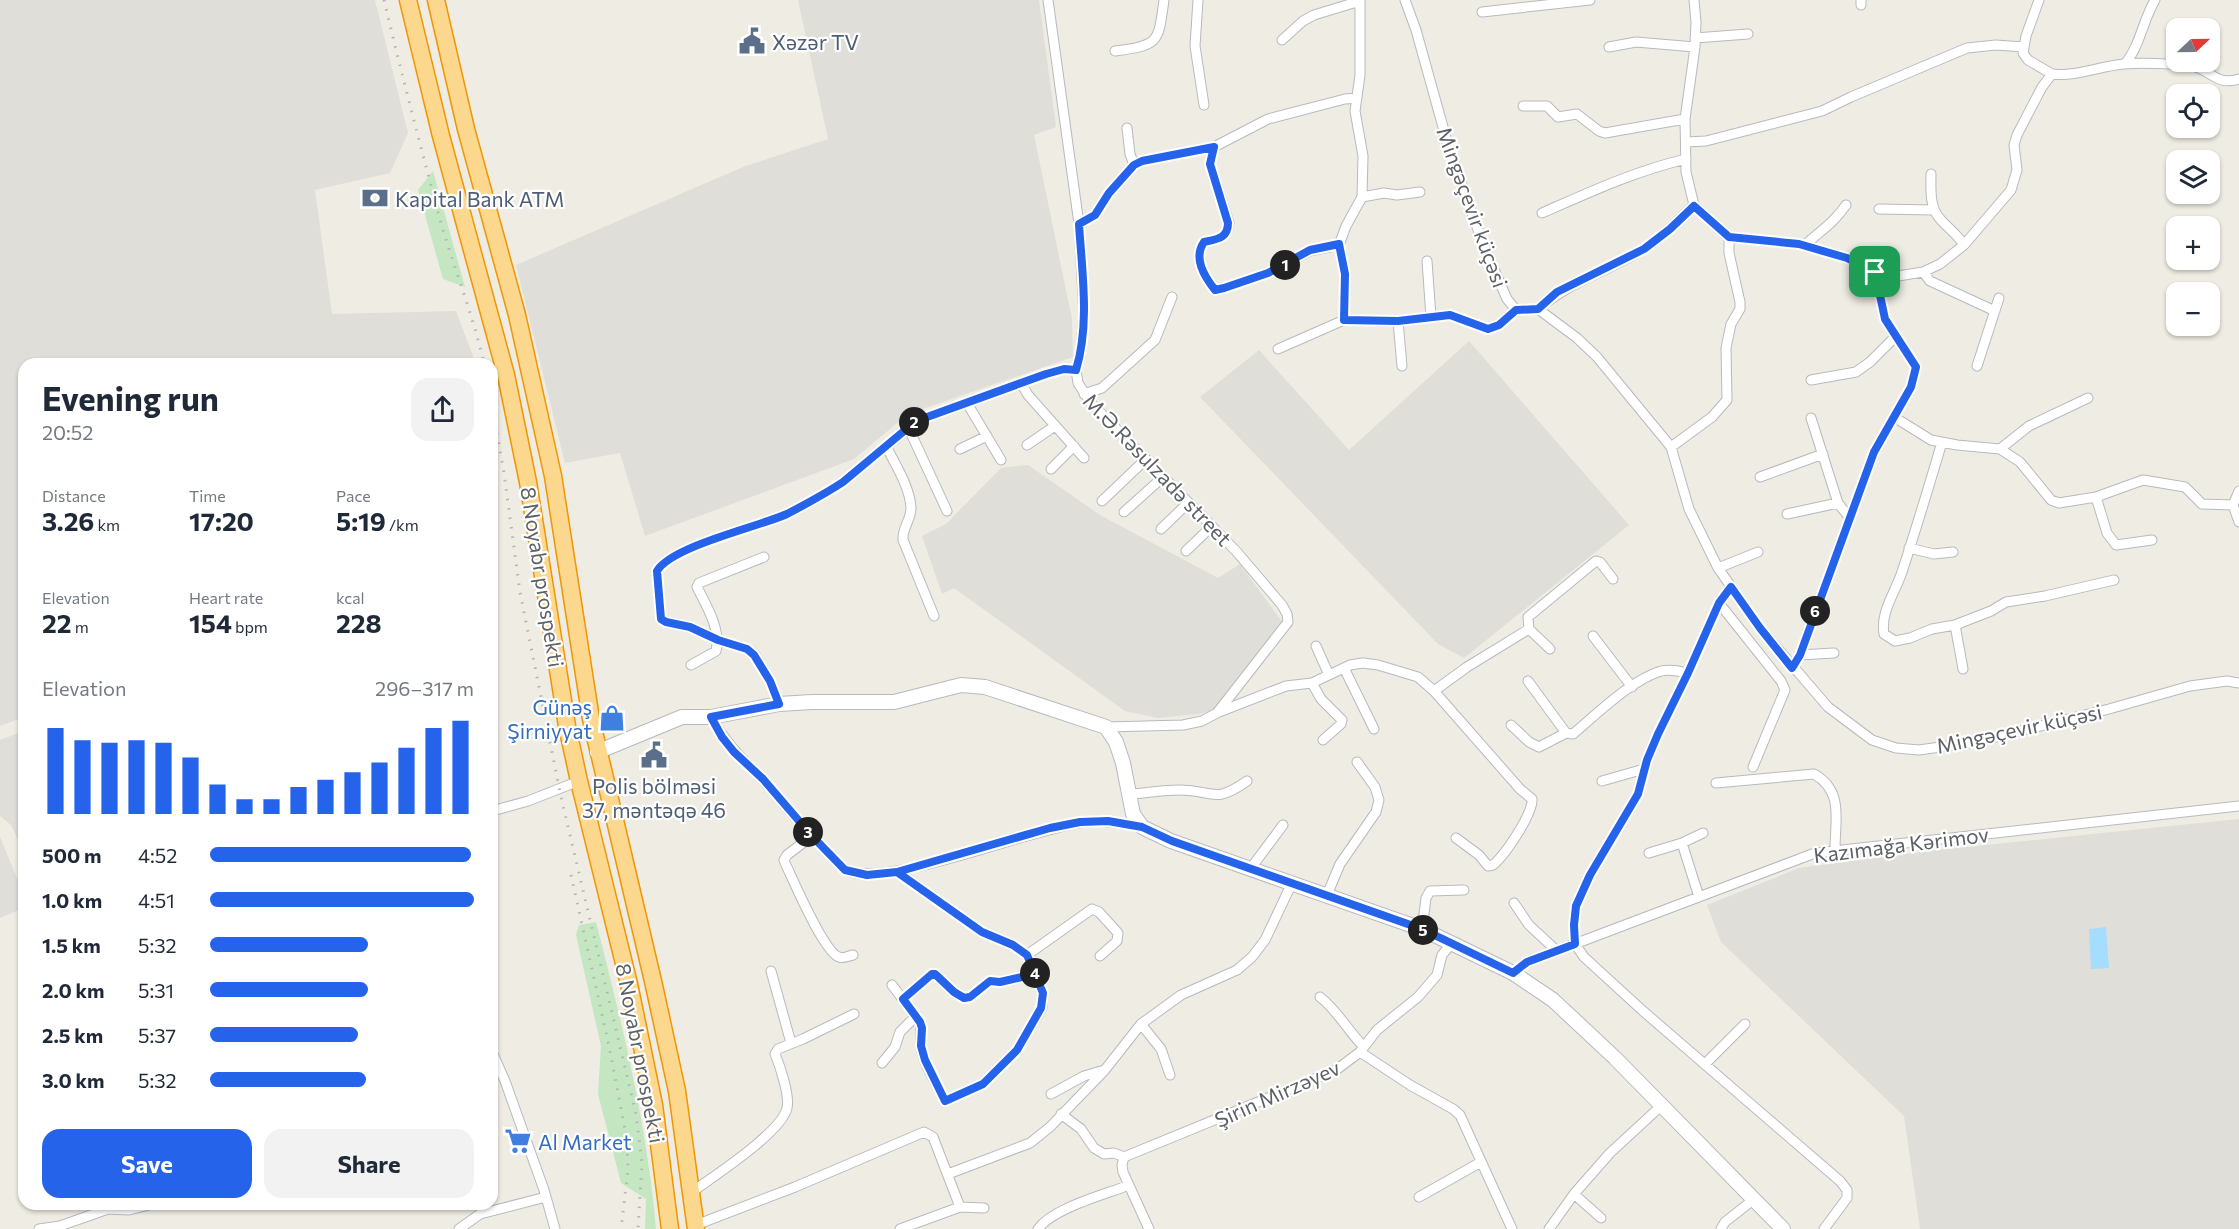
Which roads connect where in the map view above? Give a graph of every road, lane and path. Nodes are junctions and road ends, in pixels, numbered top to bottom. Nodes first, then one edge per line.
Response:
1 (430, 0) edge
2 (436, 0) edge
3 (1048, 0) edge
4 (1164, 0) edge
5 (1198, 0) edge
6 (1404, 0) edge
7 (1590, 0) edge
8 (1694, 0) edge
9 (2039, 0) edge
10 (2155, 0) edge
11 (1360, 1) edge
12 (409, 2) edge
13 (1482, 12) dead end
14 (1748, 34) dead end
15 (1282, 40) dead end
16 (1695, 42) junction
17 (1609, 47) dead end
18 (2023, 47) junction
19 (1115, 51) dead end
20 (2125, 64) junction
21 (2052, 74) junction
22 (2239, 80) edge
23 (1357, 98) junction
24 (1204, 105) dead end
25 (1523, 106) dead end
26 (1685, 119) junction
27 (1127, 128) dead end
28 (1686, 142) junction
29 (1214, 147) junction
30 (1686, 159) junction
31 (1134, 165) junction
32 (1931, 174) dead end
33 (1420, 192) dead end
34 (1362, 197) junction
35 (1846, 205) dead end
36 (1694, 206) junction
37 (1879, 209) dead end
38 (1934, 210) junction
39 (1542, 213) dead end
40 (1079, 224) junction
41 (1729, 237) junction
42 (1339, 244) junction
43 (1805, 245) junction
44 (1964, 245) junction
45 (1427, 261) dead end
46 (1875, 272) junction
47 (1923, 272) junction
48 (1172, 297) dead end
49 (1999, 298) dead end
50 (1538, 309) junction
51 (1516, 310) junction
52 (1995, 311) junction
53 (1431, 317) junction
54 (1344, 320) junction
55 (1398, 321) junction
56 (1896, 336) junction
57 (1278, 349) dead end
58 (1402, 366) dead end
59 (1977, 366) dead end
60 (1076, 370) junction
61 (1811, 380) dead end
62 (1021, 383) junction
63 (1084, 394) junction
64 (2088, 398) dead end
65 (967, 403) junction
66 (1894, 417) junction
67 (1811, 418) dead end
68 (1055, 426) junction
69 (908, 427) junction
70 (987, 436) junction
71 (1942, 442) junction
72 (1027, 445) dead end
73 (886, 446) junction
74 (1074, 446) junction
75 (1671, 447) junction
76 (2000, 448) junction
77 (960, 449) dead end
78 (1823, 454) junction
79 (1084, 458) dead end
80 (1146, 459) junction
81 (1001, 460) dead end
82 (1051, 469) dead end
83 (1163, 477) junction
84 (1760, 477) dead end
85 (2239, 491) edge
86 (2096, 496) junction
87 (1102, 501) dead end
88 (1188, 503) junction
89 (1838, 503) junction
90 (2233, 505) junction
91 (947, 511) dead end
92 (1124, 512) dead end
93 (1787, 514) dead end
94 (1849, 517) junction
95 (2239, 522) edge
96 (1212, 526) junction
97 (1161, 529) dead end
98 (2152, 540) dead end
99 (1910, 548) junction
100 (1186, 551) dead end
101 (1758, 552) dead end
102 (1953, 552) dead end
103 (764, 557) dead end
104 (1718, 568) junction
105 (1614, 579) dead end
106 (2114, 580) dead end
107 (1731, 587) junction
108 (1719, 603) junction
109 (934, 616) dead end
110 (1955, 625) junction
111 (1529, 629) junction
112 (1593, 636) dead end
113 (718, 640) junction
114 (1316, 646) dead end
115 (1550, 649) dead end
116 (1834, 653) dead end
117 (1800, 655) junction
118 (691, 664) dead end
119 (1344, 668) junction
120 (1792, 668) junction
121 (1963, 669) dead end
122 (1688, 673) junction
123 (1329, 675) junction
124 (1528, 681) dead end
125 (1312, 683) junction
126 (2239, 683) edge
127 (1632, 687) junction
128 (1434, 691) junction
129 (779, 704) junction
130 (1217, 712) junction
131 (711, 717) junction
132 (1511, 725) dead end
133 (1106, 727) junction
134 (1374, 729) dead end
135 (1566, 733) junction
136 (1323, 740) dead end
137 (597, 752) junction
138 (1357, 762) dead end
139 (1753, 767) dead end
140 (1644, 769) junction
141 (579, 781) junction
142 (1247, 781) dead end
143 (1602, 781) dead end
144 (1716, 783) dead end
145 (1130, 794) junction
146 (2239, 806) edge
147 (498, 808) edge
148 (1283, 825) dead end
149 (1142, 827) junction
150 (1703, 833) dead end
151 (812, 836) junction
152 (1456, 838) dead end
153 (1682, 843) junction
154 (1835, 849) junction
155 (1648, 852) dead end
156 (1251, 868) junction
157 (897, 872) junction
158 (1292, 883) junction
159 (1464, 890) dead end
160 (1327, 895) junction
161 (1699, 897) junction
162 (1514, 903) dead end
163 (1422, 929) junction
164 (1451, 944) junction
165 (1575, 944) junction
166 (1557, 951) junction
167 (853, 955) dead end
168 (1027, 955) junction
169 (1100, 956) dead end
170 (771, 971) dead end
171 (1513, 973) junction
172 (1035, 974) junction
173 (892, 985) dead end
174 (1320, 997) dead end
175 (903, 999) junction
176 (854, 1014) dead end
177 (916, 1016) junction
178 (1141, 1024) junction
179 (1745, 1024) dead end
180 (791, 1042) junction
181 (1362, 1050) junction
182 (882, 1063) dead end
183 (1705, 1064) junction
184 (498, 1066) edge
185 (1104, 1071) junction
186 (1170, 1075) dead end
187 (1051, 1094) dead end
188 (1662, 1105) junction
189 (1061, 1114) junction
190 (1124, 1157) junction
191 (1481, 1162) junction
192 (948, 1174) junction
193 (1129, 1185) junction
194 (692, 1192) junction
195 (1574, 1194) junction
196 (546, 1197) junction
197 (1419, 1197) dead end
198 (1753, 1200) junction
199 (960, 1207) junction
200 (984, 1208) dead end
201 (498, 1209) edge
202 (105, 1210) edge
203 (496, 1210) edge
204 (1601, 1218) dead end
205 (696, 1227) edge
206 (39, 1229) edge
207 (459, 1229) edge
208 (555, 1229) edge
209 (670, 1229) edge
210 (900, 1229) edge
211 (1038, 1229) edge
212 (1149, 1229) edge
213 (1512, 1229) edge
214 (1549, 1229) edge
215 (1721, 1229) edge
216 (1783, 1229) edge
217 (1824, 1229) edge

1 - 12 highway
2 - 137 highway, 8 Noyabr prospekti
3 - 40 street, M.Ə.Rəsulzadə street
4 - 19 street
5 - 24 street
6 - 51 street, Mingəçevir küçəsi
7 - 13 street
8 - 16 street
9 - 18 street
10 - 20 street
11 - 15 street
11 - 23 street
12 - 141 highway, 8 Noyabr prospekti
14 - 16 street
16 - 17 street
16 - 26 street
18 - 21 street
18 - 28 street
20 - 21 street
20 - 22 street
21 - 44 street
23 - 29 street
23 - 34 street
25 - 26 street
26 - 28 street
27 - 31 street
28 - 30 street
29 - 31 street
29 - 42 street
30 - 36 street
30 - 39 street
31 - 40 street
32 - 38 street
33 - 34 street
34 - 42 street
35 - 43 street
36 - 41 street
36 - 50 street
37 - 38 street
38 - 44 street
40 - 60 street, M.Ə.Rəsulzadə street
41 - 43 street
41 - 75 street
42 - 54 street
43 - 46 street
44 - 47 street
45 - 53 street
46 - 47 street
46 - 56 street
47 - 52 street
48 - 63 street
49 - 52 street
50 - 51 street, Mingəçevir küçəsi
50 - 75 street, Mingəçevir küçəsi
51 - 53 street
52 - 59 street
53 - 55 street
54 - 55 street
54 - 57 street
55 - 58 street
56 - 61 street
56 - 66 street
60 - 62 street
60 - 63 street, M.Ə.Rəsulzadə street
62 - 65 street
62 - 68 street
63 - 80 street, M.Ə.Rəsulzadə street
64 - 76 street
65 - 69 street
65 - 70 street
66 - 71 street
66 - 94 street
67 - 78 street
68 - 72 street
68 - 74 street
69 - 73 street
69 - 91 street
70 - 77 street
70 - 81 street
71 - 76 street
71 - 99 street
73 - 109 street
73 - 113 street
74 - 79 street
74 - 82 street
75 - 104 street, Mingəçevir küçəsi
76 - 86 street
78 - 84 street
78 - 89 street
80 - 83 street, M.Ə.Rəsulzadə street
80 - 87 street
83 - 88 street, M.Ə.Rəsulzadə street
83 - 92 street
85 - 90 street
86 - 90 street
86 - 98 street
88 - 96 street, M.Ə.Rəsulzadə street
88 - 97 street
89 - 93 street
89 - 94 street
90 - 95 street
94 - 117 street
96 - 100 street
96 - 130 street, M.Ə.Rəsulzadə street
99 - 102 street
99 - 110 street
101 - 104 street
103 - 113 street
104 - 107 street, Mingəçevir küçəsi
105 - 111 street
106 - 110 street
107 - 108 street
107 - 120 street, Mingəçevir küçəsi
108 - 122 street
108 - 139 street
110 - 121 street
111 - 115 street
111 - 128 street
112 - 127 street
113 - 118 street
113 - 129 street
114 - 123 street
116 - 117 street
117 - 120 street
119 - 123 street
119 - 128 street
119 - 134 street
120 - 126 street, Mingəçevir küçəsi
122 - 127 street
122 - 140 street
123 - 125 street
124 - 135 street
125 - 130 street
125 - 136 street
127 - 135 street
128 - 152 street
129 - 131 street
129 - 133 street
130 - 133 street, M.Ə.Rəsulzadə street
131 - 137 street
131 - 151 street
132 - 135 street
133 - 145 street
137 - 194 highway, 8 Noyabr prospekti
138 - 160 street
140 - 143 street
140 - 165 street
141 - 147 street
141 - 209 highway, 8 Noyabr prospekti
142 - 145 street
144 - 154 street
145 - 149 street
146 - 154 street, Kazımağa Kərimov
148 - 156 street
149 - 156 street
149 - 157 street
150 - 153 street
151 - 157 street
151 - 167 street
153 - 155 street
153 - 161 street
154 - 161 street, Kazımağa Kərimov
156 - 158 street
157 - 168 street
158 - 160 street
158 - 178 street
159 - 163 street
160 - 163 street
161 - 165 street, Kazımağa Kərimov
162 - 166 street
163 - 164 street
164 - 171 street
164 - 181 street, Şirin Mirzəyev
165 - 166 street, Kazımağa Kərimov
165 - 183 street
166 - 171 street, Kazımağa Kərimov
168 - 169 street
168 - 172 street
170 - 180 street
171 - 188 street
172 - 175 street
172 - 177 street
173 - 175 street
174 - 181 street
175 - 177 street
176 - 180 street
177 - 182 street
178 - 185 street
178 - 186 street
179 - 183 street
180 - 194 street
181 - 190 street, Şirin Mirzəyev
181 - 191 street
183 - 217 street
184 - 196 street
185 - 187 street
185 - 189 street
188 - 195 street
188 - 198 street
189 - 190 street
189 - 192 street
190 - 193 street
191 - 197 street
191 - 213 street
192 - 199 street
192 - 205 street
193 - 211 street
193 - 212 street
194 - 205 highway, 8 Noyabr prospekti
195 - 204 street
195 - 214 street
196 - 201 street
196 - 208 street
198 - 215 street
198 - 216 street
199 - 200 street
199 - 210 street
202 - 206 street
203 - 207 street

